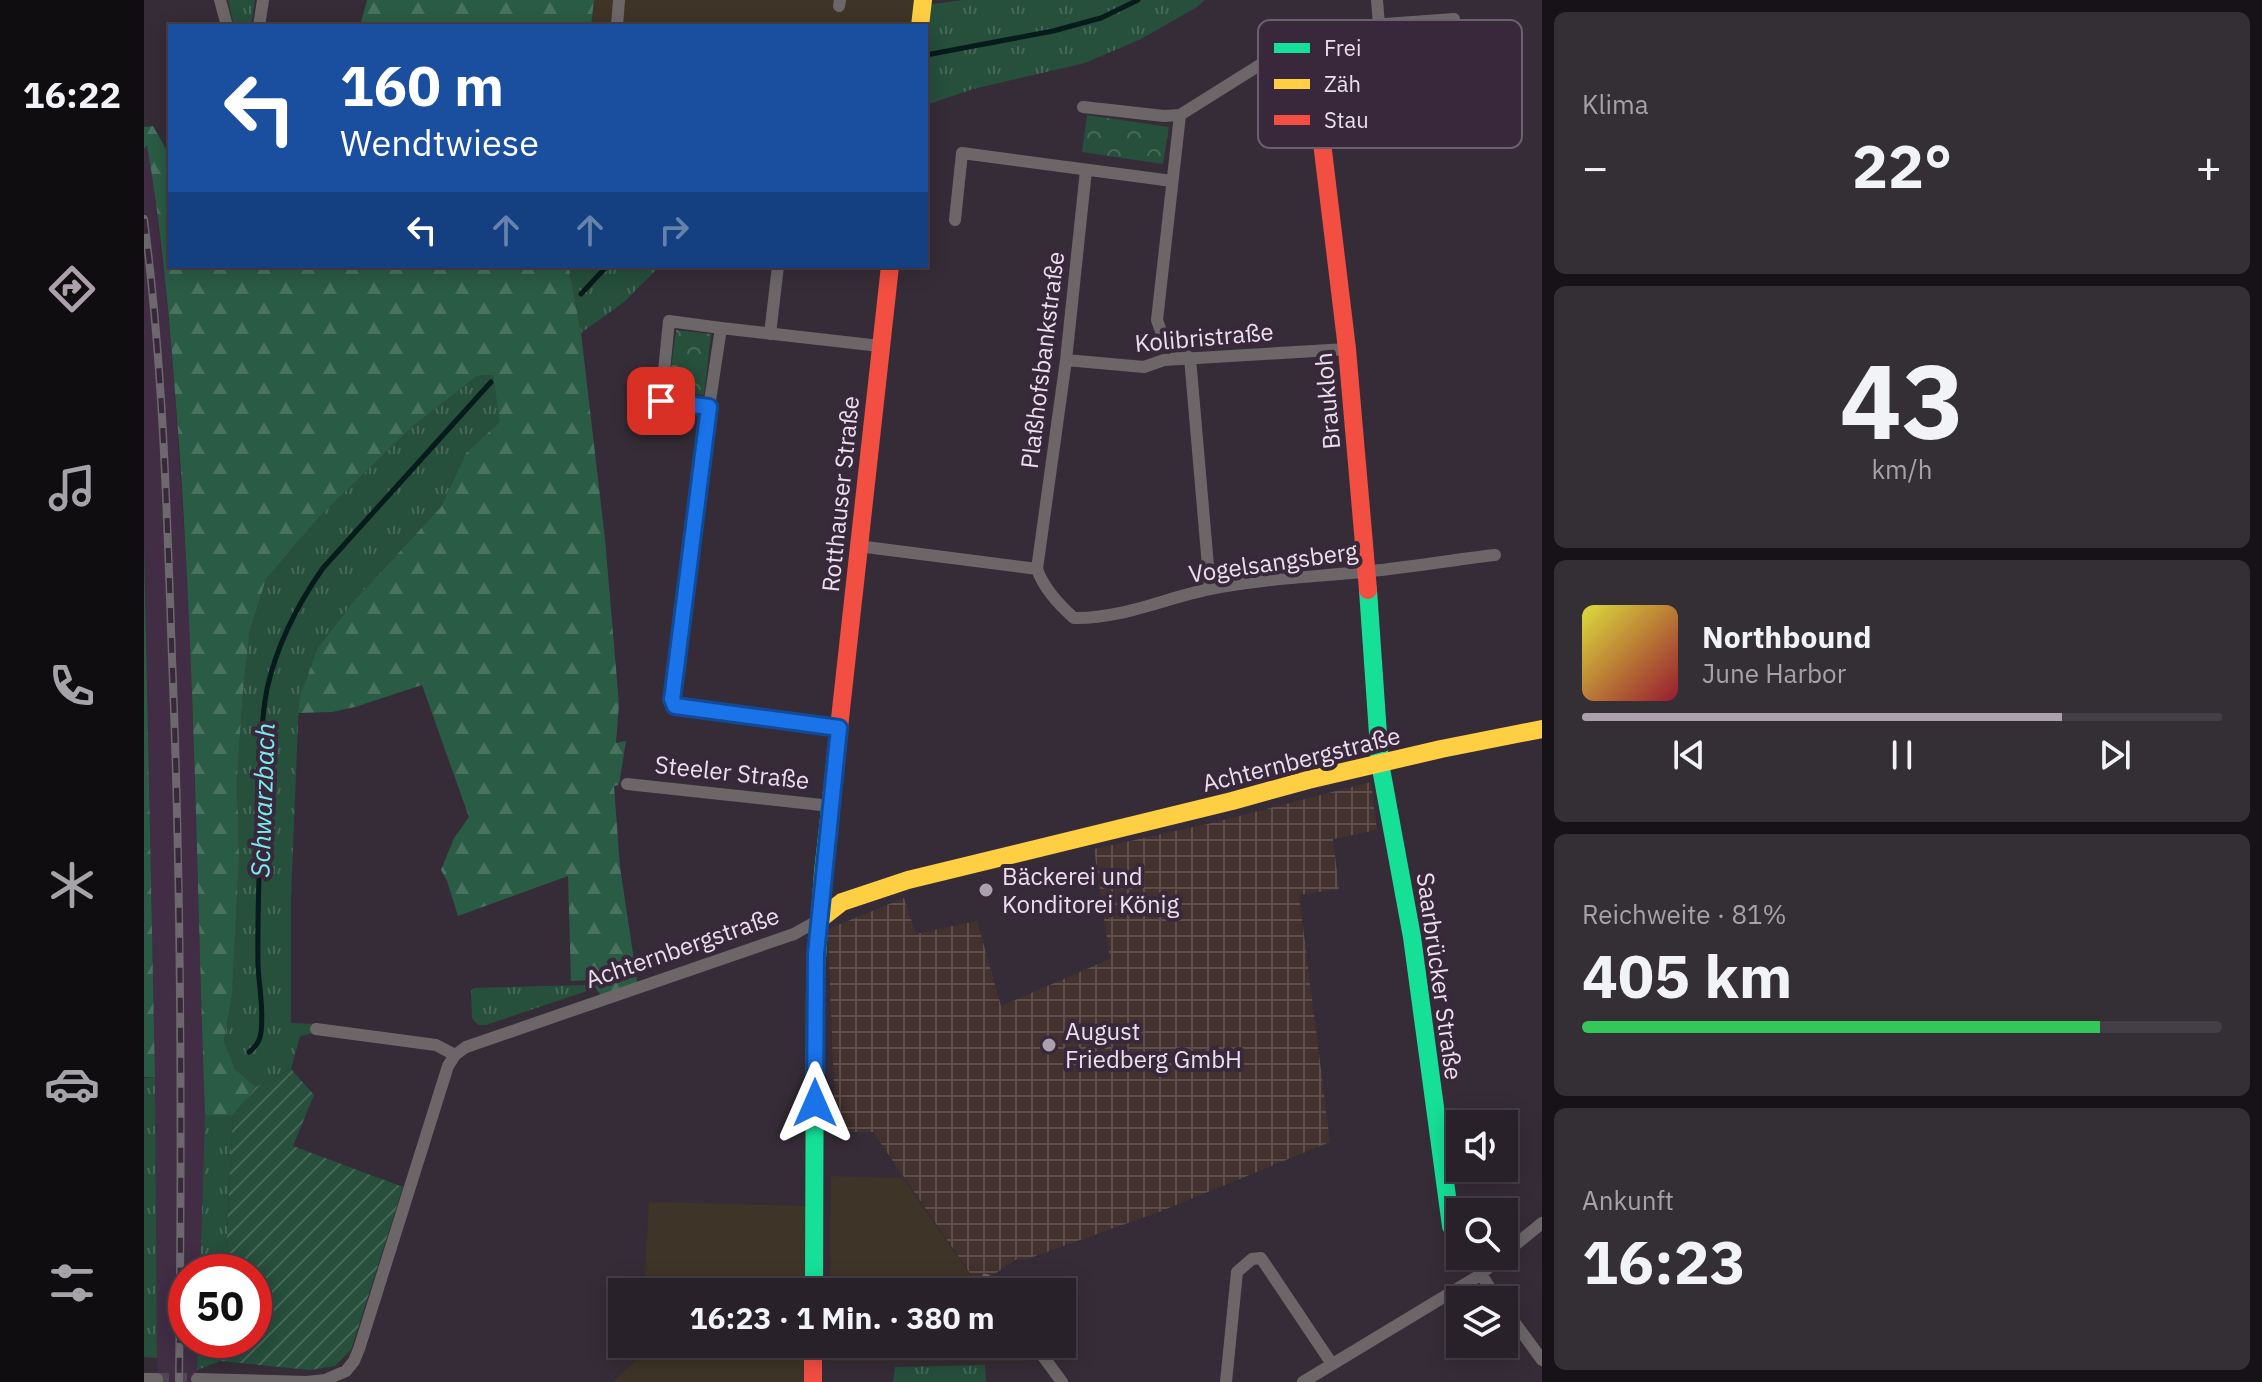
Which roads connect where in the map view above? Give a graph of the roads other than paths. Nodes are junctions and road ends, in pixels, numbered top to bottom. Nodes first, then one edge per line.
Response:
1 (220, 0) edge
2 (263, 0) edge
3 (619, 0) edge
4 (923, 0) edge
5 (1377, 0) edge
6 (1454, 19) dead end
7 (1379, 20) edge
8 (1442, 20) edge
9 (226, 24) edge
10 (259, 24) edge
11 (617, 24) edge
12 (920, 24) edge
13 (1258, 67) edge
14 (1083, 107) dead end
15 (1180, 115) junction
16 (1323, 148) edge
17 (1086, 170) junction
18 (1172, 181) junction
19 (955, 220) dead end
20 (778, 268) edge
21 (890, 268) edge
22 (721, 328) junction
23 (770, 334) junction
24 (880, 346) junction
25 (1347, 349) junction
26 (1190, 358) junction
27 (1066, 360) junction
28 (709, 407) junction
29 (858, 546) junction
30 (1495, 555) dead end
31 (1037, 569) junction
32 (1366, 571) junction
33 (1210, 589) junction
34 (839, 728) junction
35 (1542, 729) edge
36 (1380, 763) junction
37 (627, 784) dead end
38 (831, 806) junction
39 (819, 920) junction
40 (316, 1029) dead end
41 (455, 1055) junction
42 (1447, 1198) edge
43 (1542, 1223) edge
44 (1518, 1243) edge
45 (1477, 1270) edge
46 (1486, 1270) edge
47 (1480, 1275) junction
48 (814, 1278) edge
49 (1488, 1286) edge
50 (1518, 1327) edge
51 (813, 1358) edge
52 (1044, 1358) edge
53 (1542, 1360) edge
54 (1332, 1364) junction
55 (346, 1371) junction
56 (197, 1379) dead end
57 (357, 1382) edge
58 (813, 1382) edge
59 (1062, 1382) edge
60 (1226, 1382) edge
61 (1303, 1382) edge

1 - 9 street
2 - 10 street
3 - 11 street
4 - 12 street
5 - 7 street
6 - 8 street
13 - 15 street
14 - 15 street
15 - 18 street
16 - 25 street, Braukloh
17 - 18 street
17 - 19 street
17 - 27 street, Plaßhofsbankstraße
18 - 26 street
20 - 23 street
21 - 24 street, Rotthauser Straße
22 - 23 street
22 - 28 street
22 - 28 street
23 - 24 street
24 - 29 street, Rotthauser Straße
25 - 26 street, Kolibristraße
25 - 32 street, Braukloh
26 - 27 street, Kolibristraße
26 - 33 street
27 - 31 street, Plaßhofsbankstraße
28 - 34 street
29 - 31 street
29 - 34 street, Rotthauser Straße
30 - 32 street, Vogelsangsberg
31 - 33 street, Vogelsangsberg
32 - 33 street, Vogelsangsberg
32 - 36 street, Braukloh
34 - 38 street, Steeler Straße
35 - 36 street, Achternbergstraße
36 - 39 street, Achternbergstraße
36 - 42 street, Saarbrücker Straße
37 - 38 street, Steeler Straße
38 - 39 street, Steeler Straße
39 - 41 street, Achternbergstraße
39 - 48 street, Steeler Straße
40 - 41 street
41 - 55 street
43 - 44 street
45 - 47 street
46 - 47 street
47 - 49 street
47 - 54 street
50 - 53 street
51 - 58 street
52 - 59 street
54 - 60 street
54 - 61 street
55 - 56 street
55 - 57 street

